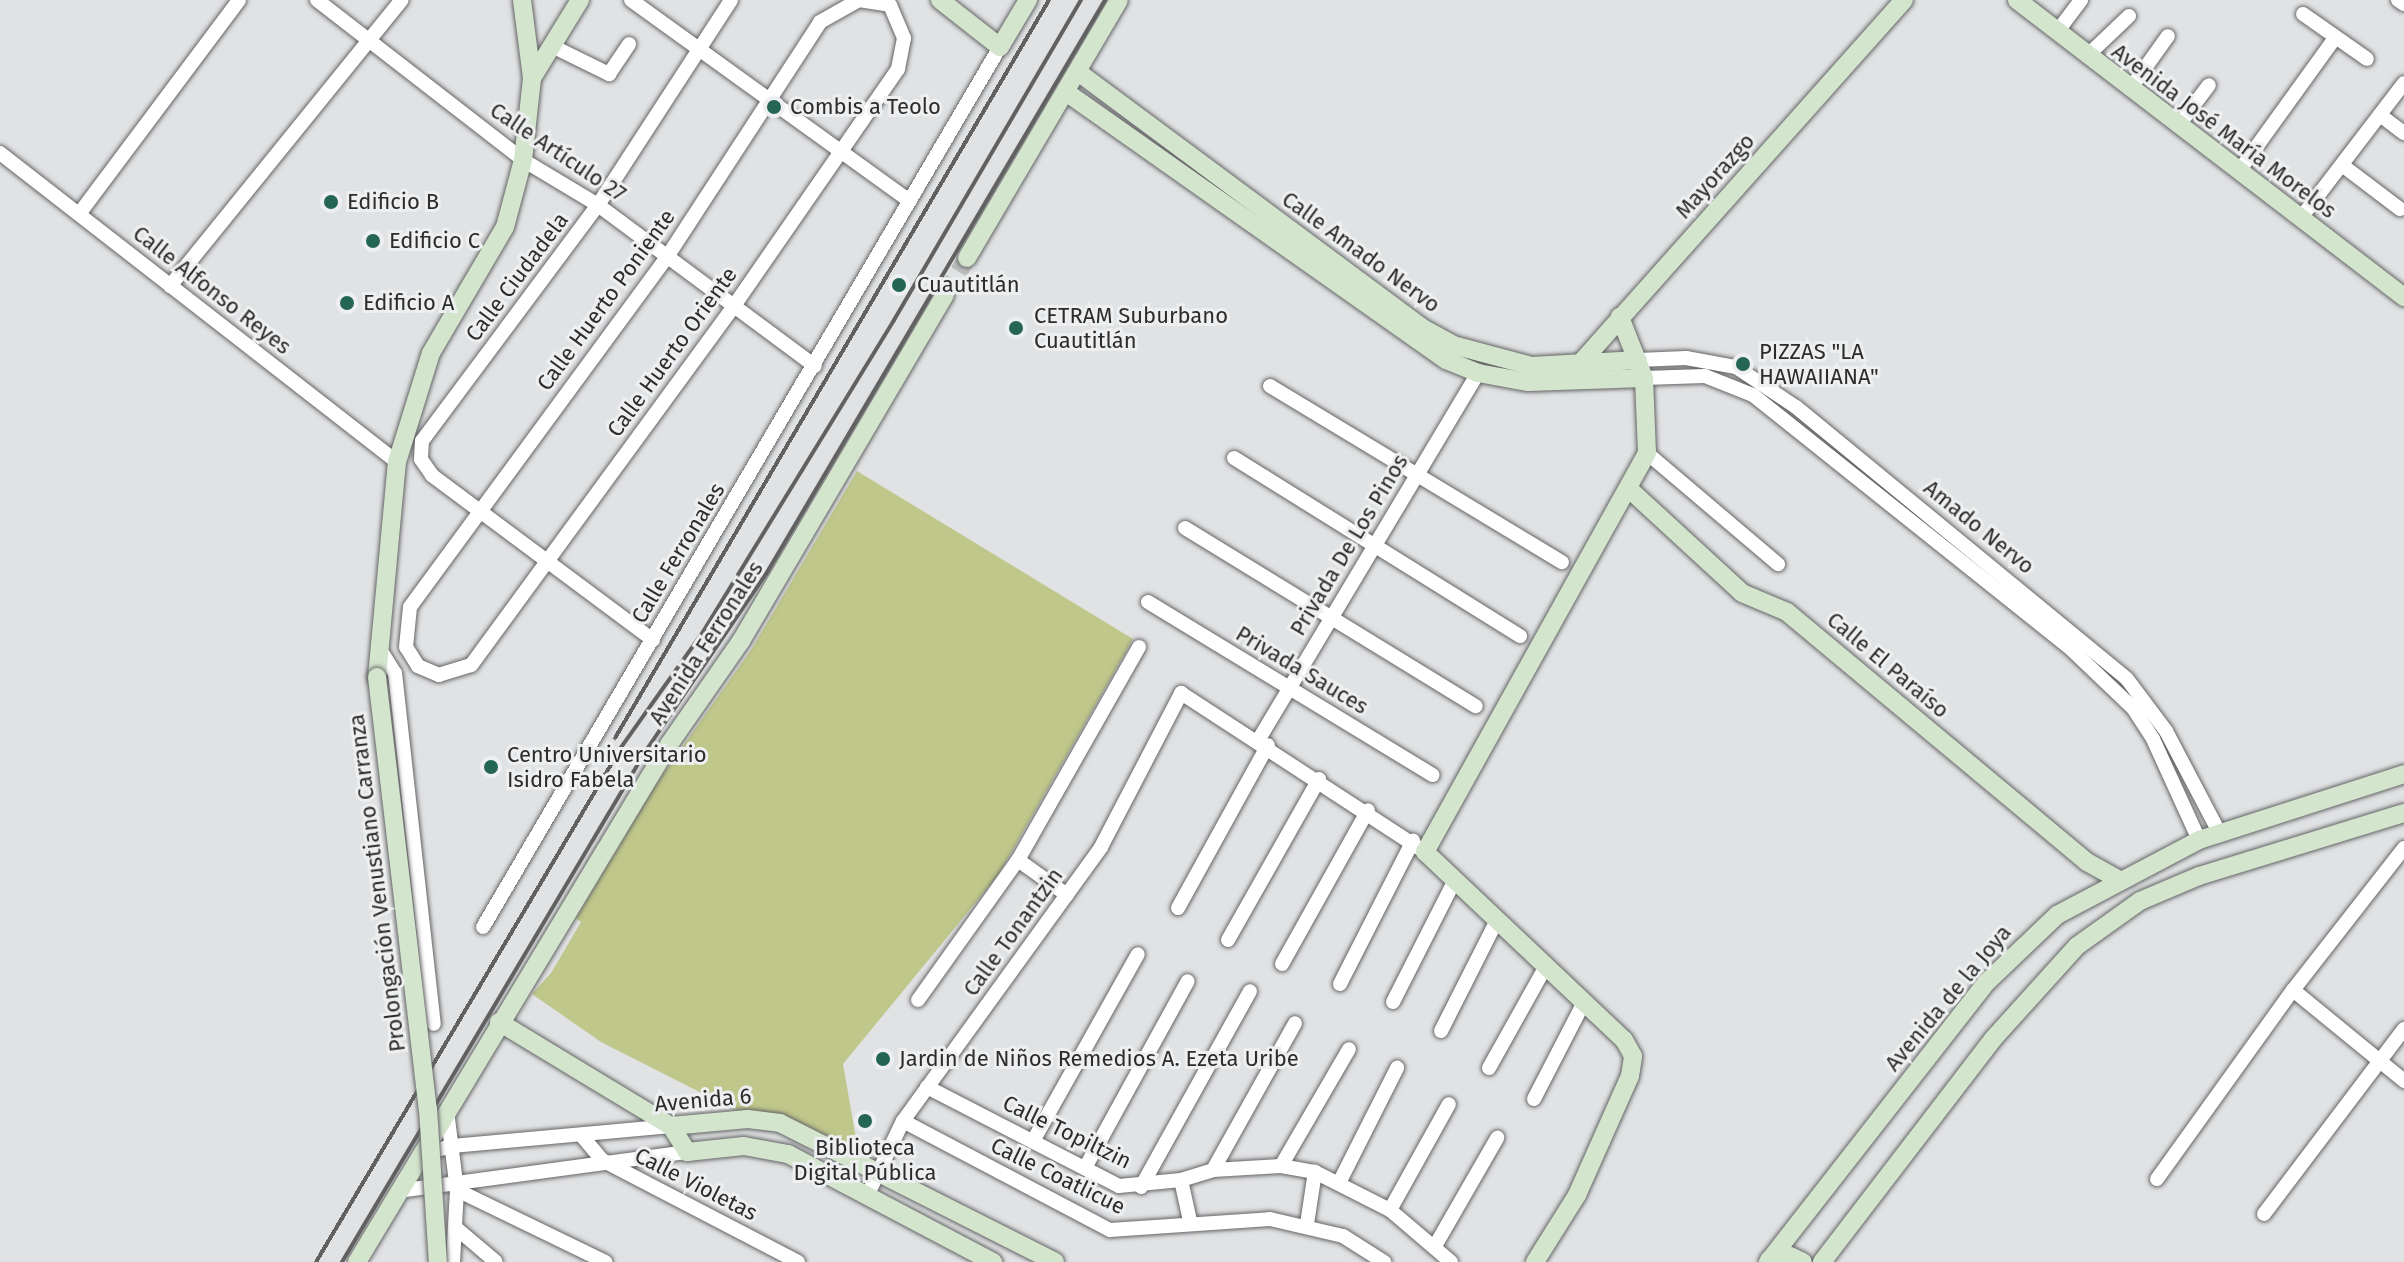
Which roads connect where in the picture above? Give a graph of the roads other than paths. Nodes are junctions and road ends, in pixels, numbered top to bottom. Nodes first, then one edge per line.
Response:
1 (239, 0) edge
2 (317, 0) edge
3 (402, 0) edge
4 (522, 0) edge
5 (580, 0) edge
6 (631, 0) edge
7 (731, 0) edge
8 (940, 0) edge
9 (1028, 0) edge
10 (1119, 0) edge
11 (1904, 0) edge
12 (2017, 0) edge
13 (2081, 0) edge
14 (2398, 0) edge
15 (2404, 4) edge
16 (890, 5) joint
17 (2303, 14) dead end
18 (2129, 16) dead end
19 (2057, 32) junction
20 (2168, 36) dead end
21 (2335, 38) junction
22 (370, 40) junction
23 (629, 44) dead end
24 (552, 46) junction
25 (1000, 47) junction
26 (704, 48) junction
27 (2087, 56) junction
28 (2367, 59) dead end
29 (1078, 72) junction
30 (532, 78) junction
31 (2404, 83) edge
32 (2209, 85) dead end
33 (2130, 89) junction
34 (1066, 92) junction
35 (770, 99) junction
36 (2380, 115) junction
37 (2178, 126) junction
38 (2404, 133) edge
39 (842, 151) junction
40 (0, 153) edge
41 (523, 160) junction
42 (1182, 162) junction
43 (2342, 165) junction
44 (2239, 171) junction
45 (908, 200) junction
46 (598, 205) junction
47 (2400, 209) dead end
48 (79, 214) junction
49 (2300, 219) junction
50 (667, 257) junction
51 (967, 258) tunnel mouth
52 (170, 286) junction
53 (1360, 293) junction
54 (945, 295) tunnel mouth
55 (2404, 297) edge
56 (734, 306) junction
57 (1620, 317) junction
58 (1579, 365) junction
59 (815, 366) junction
60 (1641, 369) junction
61 (1478, 373) junction
62 (1561, 385) junction
63 (1270, 386) dead end
64 (1647, 453) junction
65 (1234, 458) dead end
66 (397, 462) junction
67 (1415, 475) junction
68 (1628, 488) junction
69 (479, 511) junction
70 (1185, 528) dead end
71 (1374, 545) junction
72 (547, 560) junction
73 (1562, 562) dead end
74 (1778, 564) dead end
75 (1148, 602) dead end
76 (1331, 617) junction
77 (1520, 636) dead end
78 (653, 640) junction
79 (1139, 647) dead end
80 (381, 651) junction
81 (418, 666) joint
82 (1289, 689) junction
83 (1476, 706) dead end
84 (1263, 742) junction
85 (2404, 774) edge
86 (1433, 775) dead end
87 (1319, 779) junction
88 (1368, 810) junction
89 (2404, 813) edge
90 (2219, 832) junction
91 (2199, 840) junction
92 (1419, 846) junction
93 (2404, 848) edge
94 (1018, 860) junction
95 (1455, 880) junction
96 (2119, 880) junction
97 (1067, 895) junction
98 (1178, 908) dead end
99 (1497, 920) junction
100 (483, 927) dead end
101 (1228, 940) dead end
102 (1138, 954) dead end
103 (1282, 964) dead end
104 (1546, 966) junction
105 (1188, 981) dead end
106 (1340, 984) dead end
107 (2293, 990) junction
108 (1250, 991) dead end
109 (918, 1000) dead end
110 (1393, 1002) dead end
111 (1584, 1002) junction
112 (499, 1022) junction
113 (1295, 1023) dead end
114 (434, 1024) dead end
115 (2404, 1029) edge
116 (1441, 1031) dead end
117 (1349, 1049) dead end
118 (2379, 1062) junction
119 (1397, 1068) dead end
120 (1489, 1068) dead end
121 (2404, 1081) edge
122 (927, 1087) junction
123 (1534, 1099) dead end
124 (1449, 1104) dead end
125 (437, 1110) junction
126 (903, 1121) junction
127 (671, 1126) junction
128 (582, 1136) junction
129 (1497, 1138) dead end
130 (1033, 1141) junction
131 (452, 1146) junction
132 (687, 1152) junction
133 (420, 1155) junction
134 (602, 1160) junction
135 (1281, 1166) junction
136 (1085, 1168) junction
137 (879, 1170) junction
138 (1213, 1170) junction
139 (1315, 1172) junction
140 (2157, 1179) dead end
141 (1181, 1180) junction
142 (1340, 1181) junction
143 (456, 1185) junction
144 (1141, 1187) junction
145 (398, 1191) junction
146 (867, 1196) junction
147 (1390, 1210) junction
148 (2264, 1214) dead end
149 (1190, 1221) junction
150 (1307, 1224) junction
151 (456, 1228) junction
152 (1435, 1246) junction
153 (1768, 1261) edge
154 (357, 1262) edge
155 (438, 1262) edge
156 (453, 1262) edge
157 (496, 1262) edge
158 (605, 1262) edge
159 (798, 1262) edge
160 (993, 1262) edge
161 (1055, 1262) edge
162 (1384, 1262) edge
163 (1451, 1262) edge
164 (1535, 1262) edge
165 (1803, 1262) edge
166 (1822, 1262) edge

1 - 48 street
2 - 22 street, Calle Artículo 27
3 - 22 street
4 - 30 main road, Prolongación Venustiano Carranza
5 - 24 main road
6 - 26 street
7 - 26 street, Calle Ciudadela
8 - 25 main road
9 - 25 main road
10 - 29 main road
11 - 57 main road, Mayorazgo
12 - 19 main road, Avenida José María Morelos
13 - 19 street
14 - 15 street
16 - 35 street, Calle Huerto Poniente
16 - 39 street, Calle Huerto Oriente
17 - 21 street
18 - 27 street
19 - 27 main road, Avenida José María Morelos
20 - 33 street
21 - 28 street
21 - 44 street
22 - 41 street, Calle Artículo 27
22 - 52 street
23 - 24 street
24 - 30 main road
25 - 45 street
26 - 35 street
26 - 46 street, Calle Ciudadela
27 - 33 main road, Avenida José María Morelos
29 - 34 main road
29 - 42 main road, Calle Amado Nervo
30 - 41 main road, Prolongación Venustiano Carranza
31 - 36 street
32 - 37 street
33 - 37 main road, Avenida José María Morelos
34 - 42 main road, Calle Amado Nervo
34 - 51 main road
35 - 39 street
35 - 50 street, Calle Huerto Poniente
36 - 38 street
36 - 43 street
37 - 44 main road, Avenida José María Morelos
39 - 45 street
39 - 56 street, Calle Huerto Oriente
40 - 48 street, Calle Alfonso Reyes
41 - 46 street, Calle Artículo 27
41 - 66 main road, Prolongación Venustiano Carranza
42 - 53 main road, Calle Amado Nervo
43 - 47 street
43 - 49 street
44 - 49 main road, Avenida José María Morelos
45 - 59 street, Calle Ferronales
46 - 50 street, Calle Artículo 27
46 - 69 street, Calle Ciudadela
48 - 52 street, Calle Alfonso Reyes
49 - 55 main road, Avenida José María Morelos
50 - 56 street, Calle Artículo 27
50 - 69 street, Calle Huerto Poniente
52 - 66 street, Calle Alfonso Reyes
53 - 58 main road, Calle Amado Nervo
53 - 61 main road, Calle Amado Nervo
54 - 112 main road, Avenida Ferronales
56 - 59 street, Calle Artículo 27
56 - 72 street, Calle Huerto Oriente
57 - 58 main road, Mayorazgo
57 - 60 main road
58 - 60 main road, Calle Amado Nervo
58 - 62 main road, Mayorazgo
59 - 78 street, Calle Ferronales
60 - 62 main road, Calle Amado Nervo
60 - 64 main road
60 - 90 street, Amado Nervo
60 - 91 street, Amado Nervo
61 - 62 main road, Calle Amado Nervo
61 - 67 street, Privada De Los Pinos
63 - 67 street
64 - 68 main road
64 - 74 street
65 - 71 street
66 - 80 main road, Prolongación Venustiano Carranza
67 - 71 street, Privada De Los Pinos
67 - 73 street
68 - 92 main road
68 - 96 main road, Calle El Paraíso
69 - 72 street
69 - 81 street, Calle Huerto Poniente
70 - 76 street
71 - 76 street, Privada De Los Pinos
71 - 77 street
72 - 78 street
72 - 81 street, Calle Huerto Oriente
75 - 82 street, Privada Sauces
76 - 82 street, Privada De Los Pinos
76 - 83 street
78 - 100 street, Calle Ferronales
79 - 94 street
80 - 114 street, Prolongación Venustiano Carranza
80 - 125 main road, Prolongación Venustiano Carranza, bridge
82 - 84 street, Privada De Los Pinos
82 - 86 street, Privada Sauces
84 - 87 street
84 - 97 street, Calle Tonantzin
84 - 98 street, Privada De Los Pinos
85 - 90 main road, Avenida de la Joya
87 - 88 street
87 - 101 street
88 - 92 street
88 - 103 street
89 - 166 main road
90 - 91 main road, Avenida de la Joya
91 - 96 main road, Avenida de la Joya
92 - 95 main road
92 - 106 street
93 - 107 street
94 - 97 street
94 - 109 street
95 - 99 main road
95 - 110 street
96 - 153 main road, Avenida de la Joya
97 - 122 street, Calle Tonantzin
99 - 104 main road
99 - 116 street
102 - 130 street
104 - 111 main road
104 - 120 street
105 - 136 street
107 - 118 street
107 - 140 street
108 - 144 street
111 - 123 street
111 - 164 main road
112 - 125 main road, Avenida Ferronales
112 - 127 main road
113 - 138 street
115 - 118 street
117 - 135 street
118 - 121 street
118 - 148 street
119 - 142 street
122 - 126 street, Calle Tonantzin
122 - 130 street, Calle Topiltzin
124 - 147 street
125 - 131 street
125 - 133 main road, Avenida Ferronales
125 - 155 main road, Prolongación Venustiano Carranza, bridge
126 - 137 street, Calle Tonantzin
126 - 149 street, Calle Coatlicue
127 - 128 street, Avenida 6
127 - 132 main road
127 - 137 main road, Avenida 6
128 - 131 street, Avenida 6
128 - 134 street, Calle Violetas
129 - 152 street
130 - 136 street, Calle Topiltzin
131 - 133 street, Avenida 6
131 - 143 street
132 - 134 street
132 - 146 main road
133 - 145 main road, Avenida Ferronales
134 - 143 street
134 - 159 street, Calle Violetas
135 - 138 street, Calle Topiltzin
135 - 139 street, Calle Topiltzin
136 - 144 street, Calle Topiltzin
137 - 146 street, Calle Tonantzin
137 - 161 main road, Avenida 6
138 - 141 street, Calle Topiltzin
139 - 142 street, Calle Topiltzin
139 - 150 street
141 - 144 street, Calle Topiltzin
141 - 149 street
142 - 147 street, Calle Topiltzin
143 - 145 street
143 - 151 street
143 - 158 street
145 - 154 main road, Avenida Ferronales
146 - 160 main road
147 - 152 street, Calle Topiltzin
149 - 150 street, Calle Coatlicue
150 - 162 street, Calle Coatlicue
151 - 156 street
151 - 157 street
152 - 163 street, Calle Topiltzin
153 - 165 main road

